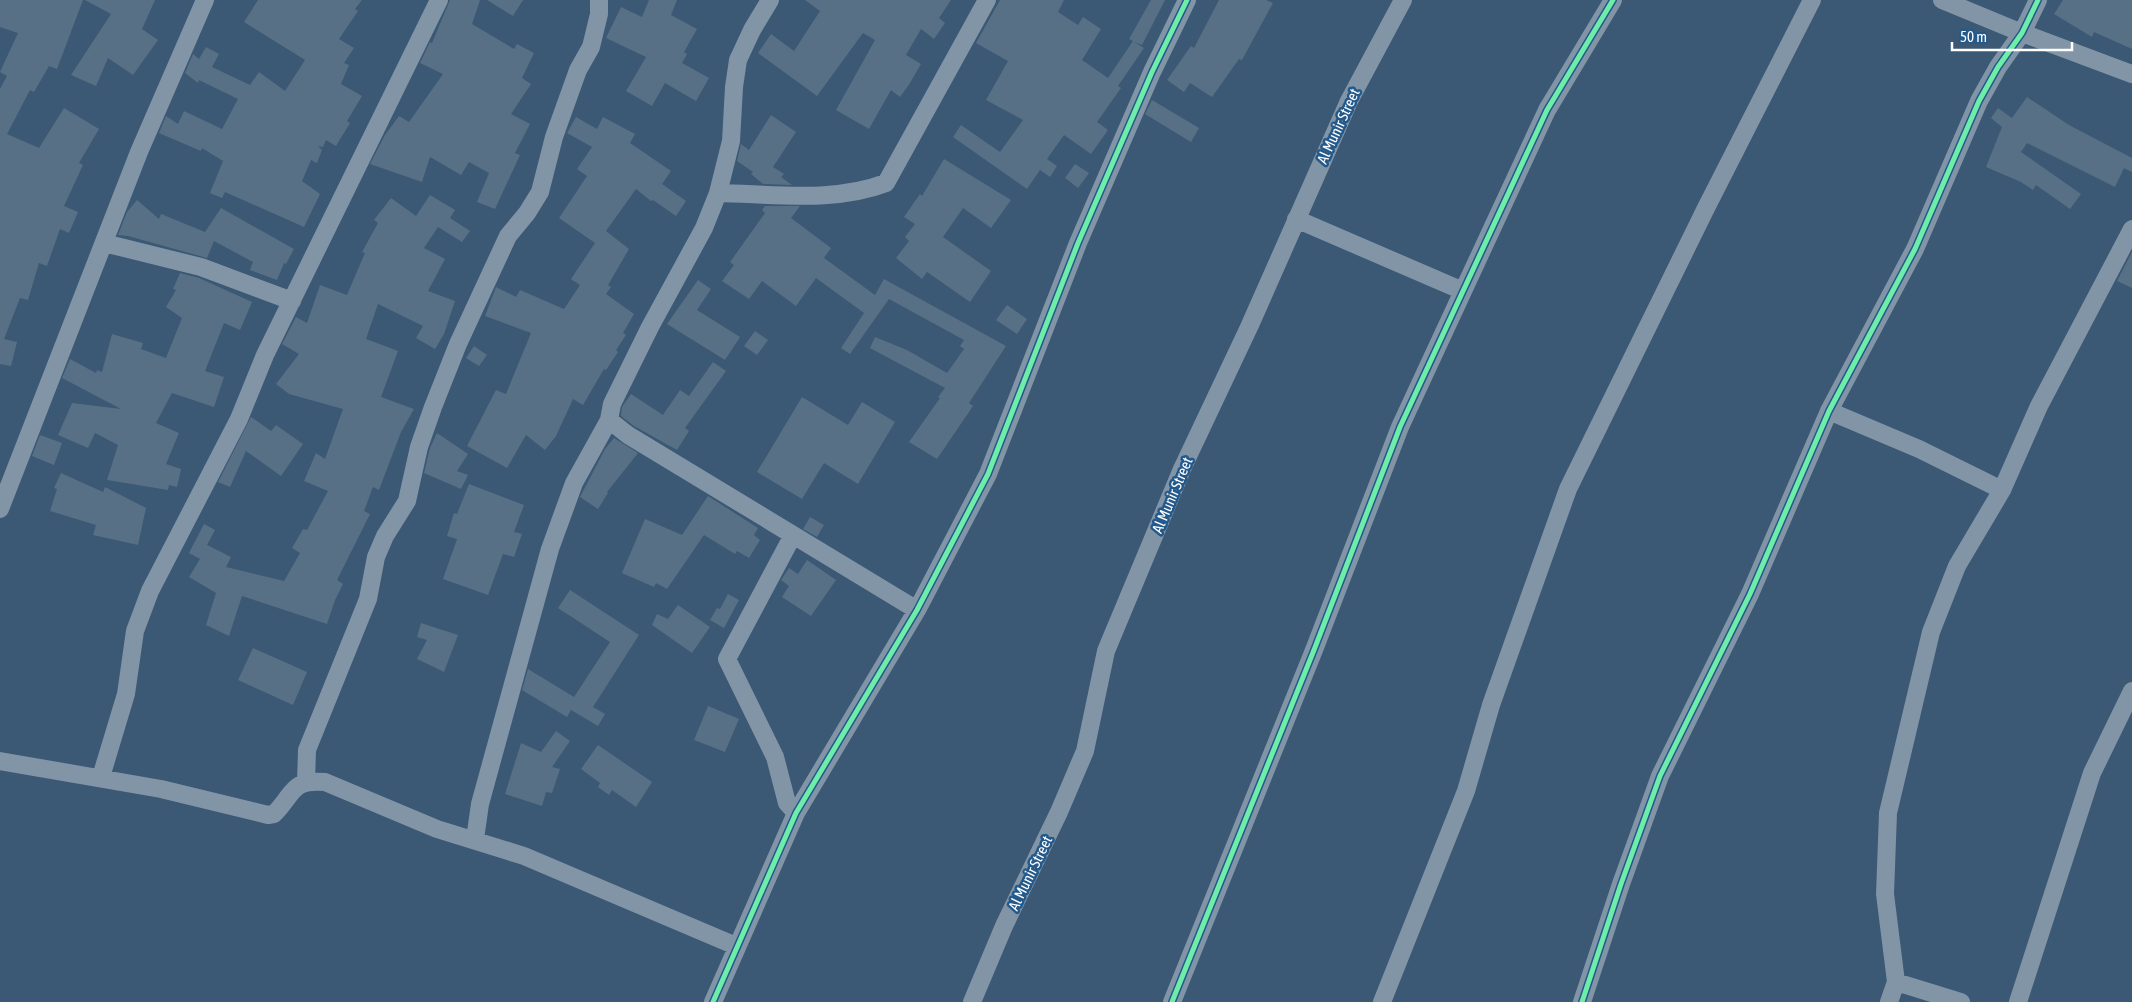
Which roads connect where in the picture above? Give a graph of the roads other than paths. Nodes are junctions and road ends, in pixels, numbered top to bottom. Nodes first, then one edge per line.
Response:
1 (205, 0) edge
2 (439, 0) edge
3 (599, 0) edge
4 (770, 0) edge
5 (987, 0) edge
6 (1187, 0) edge
7 (1402, 0) edge
8 (1613, 0) edge
9 (1812, 0) edge
10 (1942, 0) edge
11 (2038, 0) edge
12 (2022, 33) junction
13 (2132, 74) edge
14 (718, 193) junction
15 (1296, 219) junction
16 (2132, 229) edge
17 (104, 243) junction
18 (1463, 291) junction
19 (292, 301) junction
20 (1829, 411) junction
21 (609, 420) junction
22 (2002, 490) junction
23 (0, 508) edge
24 (793, 535) junction
25 (917, 610) junction
26 (2132, 691) edge
27 (0, 760) edge
28 (101, 777) junction
29 (306, 782) junction
30 (796, 813) junction
31 (474, 839) junction
32 (736, 946) junction
33 (1896, 982) junction
34 (713, 1002) edge
35 (972, 1002) edge
36 (1172, 1002) edge
37 (1382, 1002) edge
38 (1582, 1002) edge
39 (1889, 1002) edge
40 (1961, 1002) edge
41 (2018, 1002) edge

1 - 17 street
2 - 19 street
3 - 29 street
4 - 14 street
5 - 14 street
6 - 25 street
7 - 15 street, Al Munir Street
8 - 18 street
9 - 37 street
10 - 12 street
11 - 12 street
12 - 13 street
12 - 20 street
14 - 21 street
15 - 18 street
15 - 35 street, Al Munir Street
16 - 22 street
17 - 19 street
17 - 23 street
18 - 36 street
19 - 28 street
20 - 22 street
20 - 38 street
21 - 24 street
21 - 31 street
22 - 33 street
24 - 25 street
24 - 30 street
25 - 30 street
26 - 41 street
27 - 28 street
28 - 29 street
29 - 31 street
30 - 32 street
31 - 32 street
32 - 34 street
33 - 39 street
33 - 40 street

